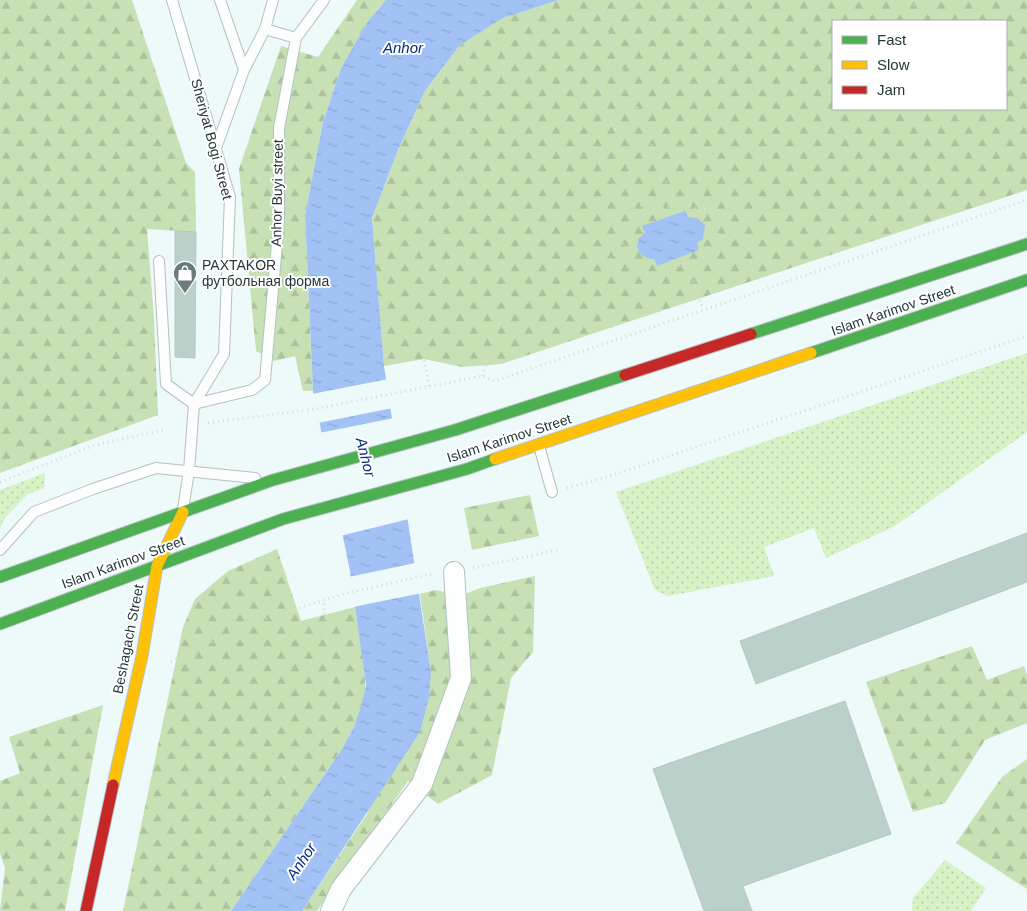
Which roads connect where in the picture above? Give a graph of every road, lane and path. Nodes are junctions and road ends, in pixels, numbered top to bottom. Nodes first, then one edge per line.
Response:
1 (172, 0) edge
2 (220, 0) edge
3 (273, 0) edge
4 (324, 0) edge
5 (642, 0) edge
6 (912, 0) edge
7 (600, 14) junction
8 (921, 20) edge
9 (576, 21) junction
10 (265, 29) junction
11 (296, 38) junction
12 (244, 70) junction
13 (955, 110) edge
14 (962, 126) dead end
15 (216, 148) junction
16 (1027, 200) edge
17 (675, 204) junction
18 (645, 216) junction
19 (1027, 244) edge
20 (159, 261) dead end
21 (687, 262) junction
22 (1027, 280) edge
23 (510, 294) dead end
24 (703, 309) junction
25 (1027, 336) edge
26 (482, 376) junction
27 (430, 386) junction
28 (194, 404) junction
29 (204, 424) dead end
30 (164, 430) dead end
31 (539, 445) junction
32 (189, 471) junction
33 (273, 480) junction
34 (0, 482) edge
35 (552, 492) joint
36 (183, 512) junction
37 (0, 550) edge
38 (557, 550) dead end
39 (174, 564) junction
40 (158, 566) junction
41 (454, 572) junction
42 (0, 577) edge
43 (323, 600) junction
44 (0, 624) edge
45 (171, 662) dead end
46 (152, 665) dead end
47 (86, 911) edge
48 (97, 911) edge
49 (199, 911) edge
50 (331, 911) edge

1 - 15 lane, Sheriyat Bogi Street
2 - 12 lane
3 - 10 lane
4 - 11 lane, Anhor Buyi street
5 - 7 path
6 - 8 path
7 - 9 path
7 - 17 path
9 - 18 path
9 - 27 path
10 - 11 lane
10 - 12 lane
11 - 28 lane, Anhor Buyi street
12 - 15 lane
13 - 14 path
15 - 28 lane, Sheriyat Bogi Street
16 - 24 path
17 - 18 path
17 - 21 path
18 - 21 path
19 - 33 main road, Islam Karimov Street
20 - 28 lane
21 - 24 path
22 - 31 main road, Islam Karimov Street
23 - 26 path
24 - 26 path
25 - 35 path
26 - 27 path
27 - 29 path
28 - 32 lane, Sheriyat Bogi Street
30 - 34 path
31 - 35 lane
31 - 39 main road, Islam Karimov Street
32 - 33 lane
32 - 36 lane, Sheriyat Bogi Street
32 - 37 lane
33 - 36 main road, Islam Karimov Street
36 - 39 main road
36 - 40 main road, Beshagach Street
36 - 42 main road, Islam Karimov Street
38 - 41 path
39 - 40 main road, Islam Karimov Street
40 - 44 main road, Islam Karimov Street
40 - 47 main road, Beshagach Street
41 - 43 path
41 - 50 street
43 - 45 path
43 - 49 path
46 - 48 main road, Beshagach Street

